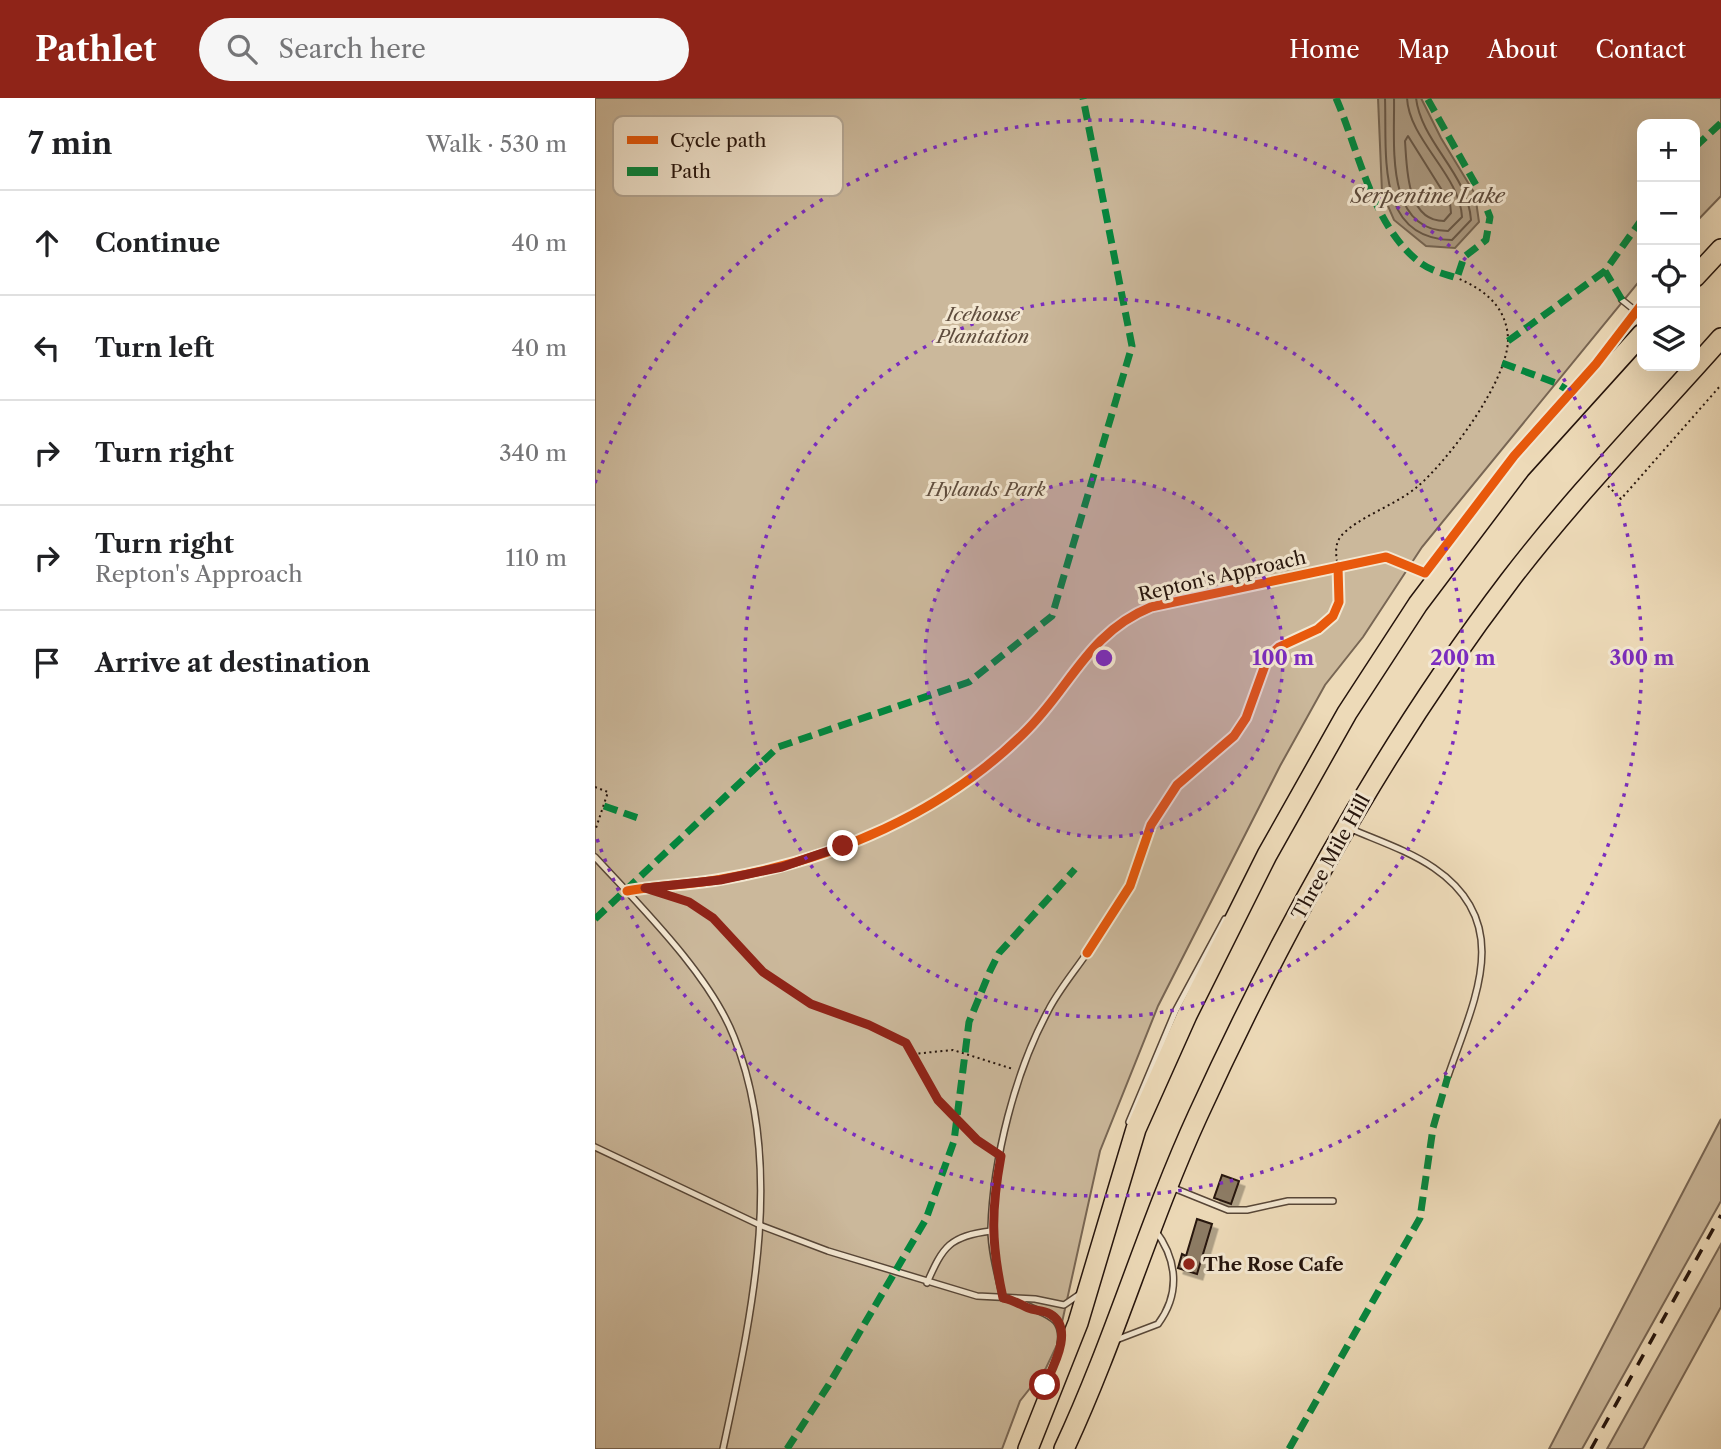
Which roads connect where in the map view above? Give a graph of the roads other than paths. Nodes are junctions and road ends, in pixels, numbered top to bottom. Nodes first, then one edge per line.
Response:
1 (1721, 248) edge
2 (1700, 271) edge
3 (1622, 300) dead end
4 (1637, 312) edge
5 (1721, 338) edge
6 (1637, 340) edge
7 (1345, 826) junction
8 (595, 857) edge
9 (1087, 953) dead end
10 (1448, 1076) dead end
11 (595, 1147) edge
12 (1168, 1186) junction
13 (1332, 1201) dead end
14 (762, 1226) junction
15 (1153, 1227) junction
16 (991, 1230) junction
17 (927, 1283) junction
18 (1089, 1283) junction
19 (1003, 1298) junction
20 (1018, 1300) junction
21 (1111, 1342) junction
22 (723, 1449) edge
23 (1019, 1449) edge
24 (1028, 1449) edge
25 (1064, 1449) edge

1 - 2 highway
3 - 4 lane
5 - 7 highway, Three Mile Hill
6 - 18 highway
7 - 10 lane
7 - 12 highway, Three Mile Hill
8 - 14 lane
9 - 16 lane
11 - 14 lane
12 - 13 lane
12 - 15 highway, Three Mile Hill
14 - 17 lane
14 - 22 lane
15 - 21 highway, Three Mile Hill
15 - 21 lane
16 - 17 lane
16 - 19 lane
17 - 19 lane
18 - 20 lane
18 - 24 highway
19 - 20 lane
20 - 23 lane
21 - 25 highway, Three Mile Hill

